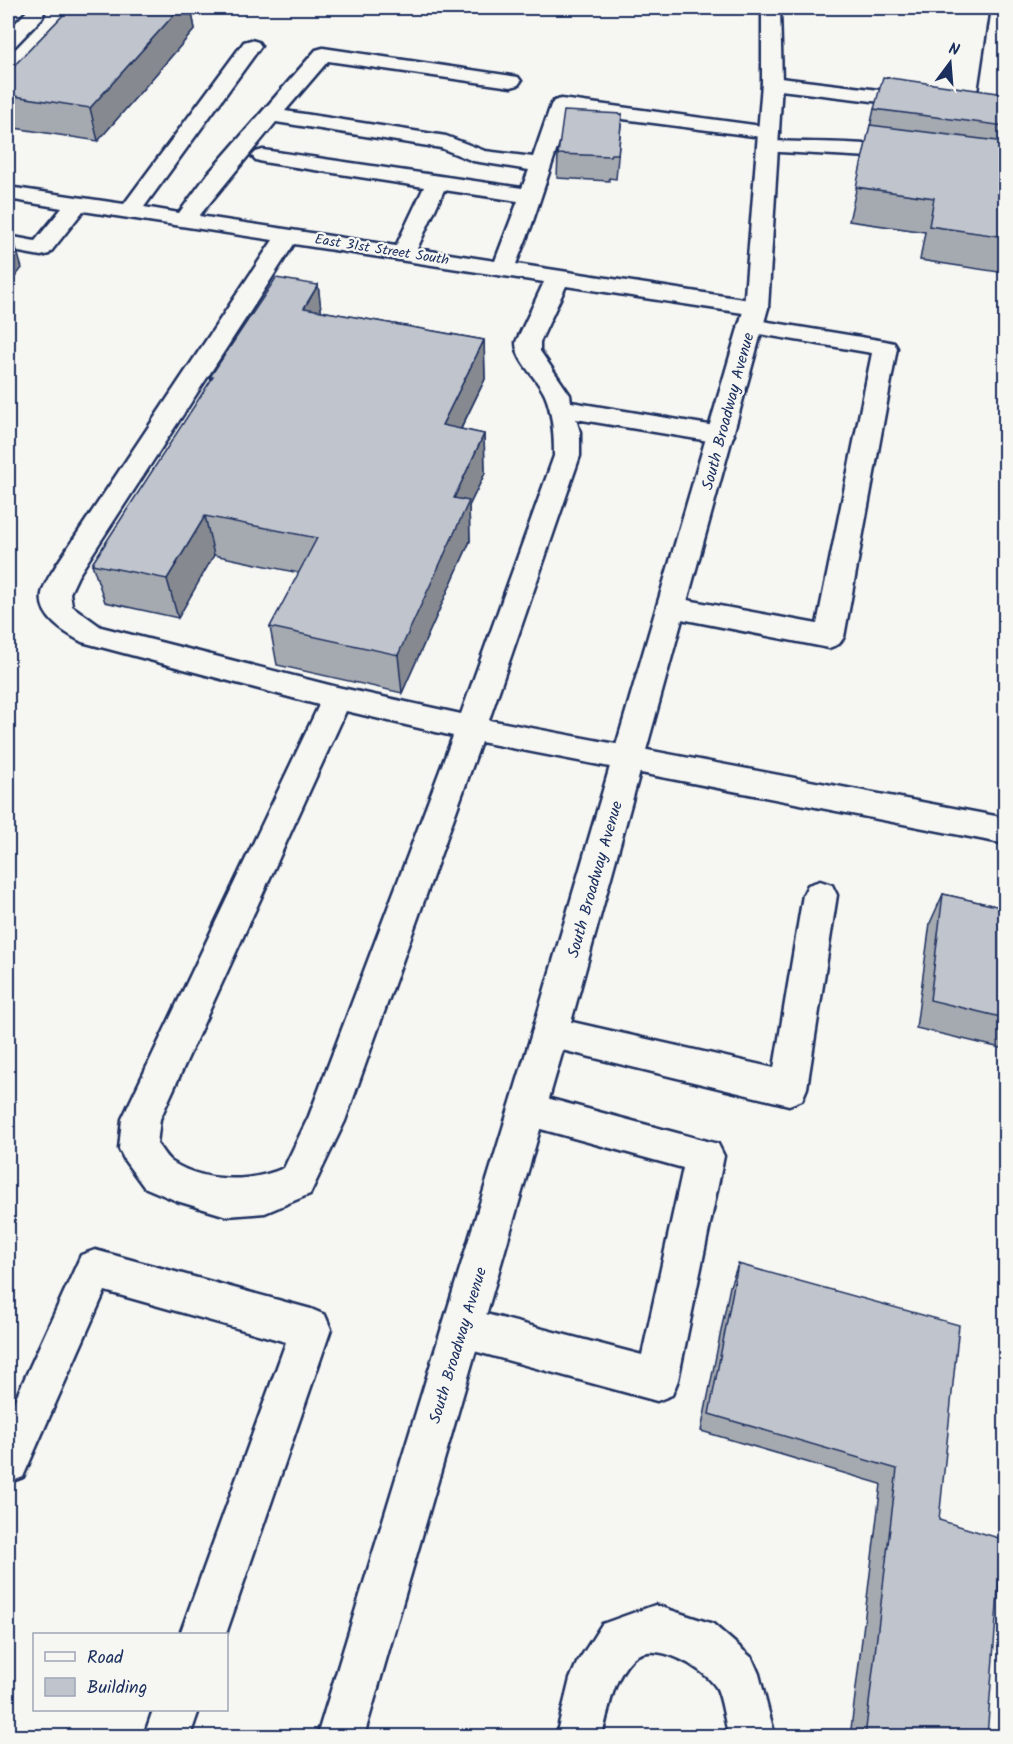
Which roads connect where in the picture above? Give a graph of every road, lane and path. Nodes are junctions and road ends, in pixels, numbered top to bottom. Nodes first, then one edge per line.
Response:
1 (771, 8) edge
2 (1001, 8) edge
3 (35, 14) dead end
4 (8, 42) edge
5 (251, 46) dead end
6 (511, 81) dead end
7 (772, 83) junction
8 (996, 110) edge
9 (271, 115) junction
10 (769, 140) junction
11 (263, 156) dead end
12 (926, 159) edge
13 (542, 165) junction
14 (437, 182) junction
15 (8, 193) edge
16 (531, 196) junction
17 (77, 204) junction
18 (129, 212) junction
19 (185, 220) junction
20 (288, 235) junction
21 (8, 243) edge
22 (404, 252) junction
23 (503, 268) junction
24 (559, 276) junction
25 (753, 317) junction
26 (561, 408) junction
27 (721, 435) junction
28 (671, 608) junction
29 (337, 698) junction
30 (471, 728) junction
31 (628, 759) junction
32 (1005, 831) edge
33 (820, 896) dead end
34 (550, 1033) junction
35 (528, 1110) junction
36 (463, 1328) junction
37 (8, 1462) edge
38 (204, 1633) edge
39 (176, 1711) edge
40 (167, 1737) edge
41 (340, 1737) edge
42 (579, 1737) edge
43 (752, 1737) edge

1 - 7 main road, South Broadway Avenue
2 - 8 main road
3 - 4 main road
5 - 18 main road
6 - 9 main road
7 - 8 main road
7 - 10 main road, South Broadway Avenue
9 - 13 main road
9 - 19 main road
10 - 12 main road
10 - 13 main road
10 - 25 main road, South Broadway Avenue
11 - 14 main road
13 - 16 main road
14 - 16 main road
14 - 22 main road
15 - 17 main road, East 31st Street South
16 - 23 main road
17 - 18 main road, East 31st Street South
17 - 21 main road
18 - 19 main road, East 31st Street South
19 - 20 main road, East 31st Street South
20 - 22 main road, East 31st Street South
20 - 29 main road
22 - 23 main road, East 31st Street South
23 - 24 main road, East 31st Street South
24 - 25 main road, East 31st Street South
24 - 26 main road
25 - 27 main road, South Broadway Avenue
25 - 28 main road, East 31st Street South
26 - 27 main road
26 - 30 main road
27 - 28 main road, South Broadway Avenue
28 - 31 main road, South Broadway Avenue
29 - 30 main road
29 - 30 main road
30 - 31 main road
31 - 32 main road
31 - 34 main road, South Broadway Avenue
33 - 34 main road
34 - 35 main road, South Broadway Avenue
35 - 36 main road, South Broadway Avenue
35 - 36 main road
36 - 41 main road, South Broadway Avenue
37 - 38 main road
39 - 40 main road
42 - 43 main road

